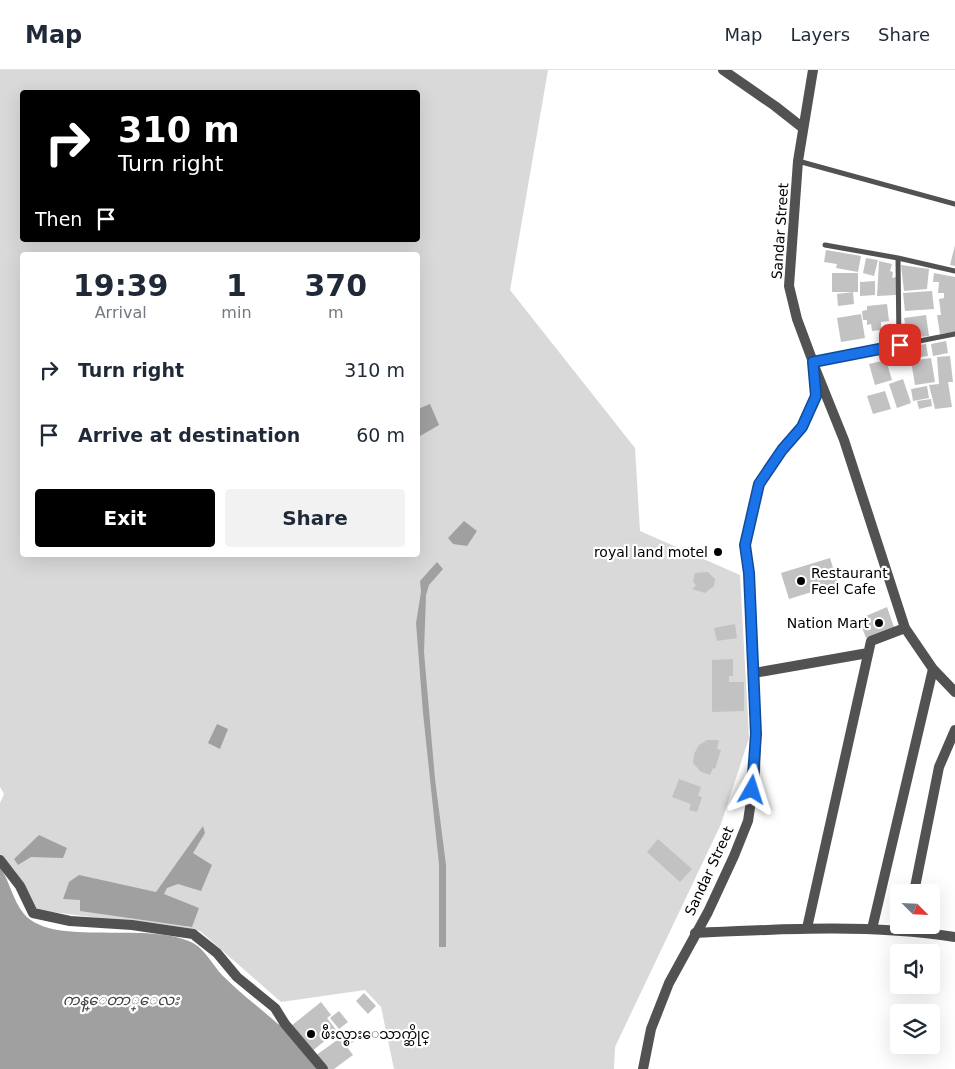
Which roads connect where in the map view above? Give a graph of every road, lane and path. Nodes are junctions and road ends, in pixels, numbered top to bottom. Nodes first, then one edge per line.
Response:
1 (723, 70) edge
2 (813, 70) edge
3 (803, 128) junction
4 (798, 161) junction
5 (955, 204) edge
6 (825, 245) dead end
7 (898, 258) junction
8 (955, 271) edge
9 (955, 334) edge
10 (900, 345) junction
11 (813, 362) junction
12 (905, 628) junction
13 (868, 654) junction
14 (933, 669) junction
15 (754, 673) junction
16 (955, 692) edge
17 (955, 730) edge
18 (0, 860) edge
19 (916, 884) edge
20 (807, 928) junction
21 (890, 928) edge
22 (872, 929) junction
23 (695, 933) junction
24 (940, 934) edge
25 (955, 937) edge
26 (323, 1069) edge
27 (643, 1069) edge

1 - 3 street
2 - 3 street, Sandar Street
3 - 4 street, Sandar Street
4 - 5 lane
4 - 11 street, Sandar Street
6 - 7 lane
7 - 8 lane
7 - 10 lane
9 - 10 lane
10 - 11 lane
11 - 12 street
11 - 15 street, Sandar Street
12 - 13 street
12 - 14 street
13 - 15 street
13 - 20 street
14 - 16 street
14 - 22 street
15 - 23 street, Sandar Street
17 - 19 street
18 - 26 street
20 - 22 street
20 - 23 street
21 - 22 street
23 - 27 street, Sandar Street
24 - 25 street

